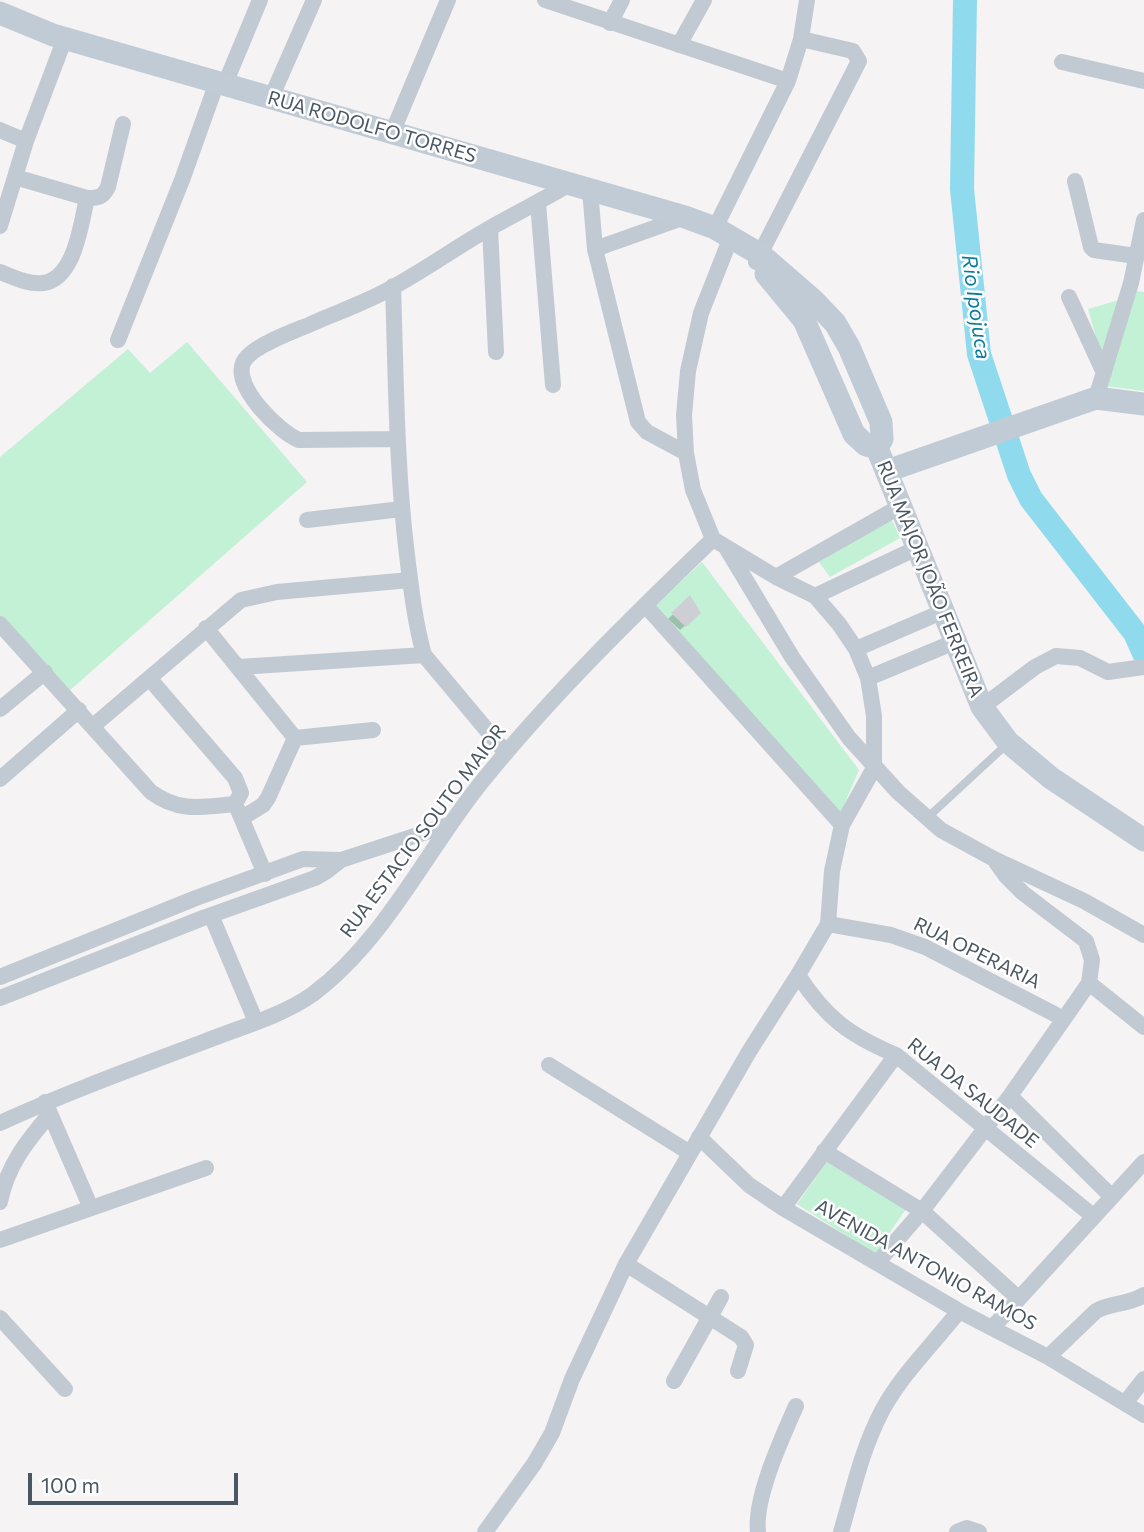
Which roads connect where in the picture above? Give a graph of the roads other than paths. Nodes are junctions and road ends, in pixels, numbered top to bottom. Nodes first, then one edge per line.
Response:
1 (260, 0) edge
2 (314, 0) edge
3 (448, 0) edge
4 (545, 0) edge
5 (622, 0) edge
6 (704, 0) edge
7 (807, 0) edge
8 (0, 13) edge
9 (610, 23) junction
10 (65, 38) junction
11 (801, 39) junction
12 (679, 45) junction
13 (1062, 62) dead end
14 (788, 81) junction
15 (1144, 81) edge
16 (221, 83) junction
17 (271, 98) junction
18 (123, 124) dead end
19 (0, 130) edge
20 (392, 133) junction
21 (26, 141) junction
22 (15, 177) junction
23 (1075, 181) dead end
24 (580, 187) junction
25 (88, 198) junction
26 (538, 203) junction
27 (685, 217) junction
28 (1144, 220) edge
29 (0, 226) edge
30 (491, 228) junction
31 (741, 245) junction
32 (595, 249) junction
33 (1136, 256) junction
34 (0, 272) edge
35 (1137, 284) edge
36 (393, 286) junction
37 (1069, 297) dead end
38 (118, 340) dead end
39 (496, 352) dead end
40 (859, 370) junction
41 (1104, 373) junction
42 (832, 385) junction
43 (553, 386) dead end
44 (1096, 398) junction
45 (1144, 404) edge
46 (398, 439) junction
47 (877, 448) junction
48 (686, 453) junction
49 (887, 471) junction
50 (901, 506) junction
51 (401, 509) junction
52 (307, 520) dead end
53 (720, 543) junction
54 (917, 548) junction
55 (776, 577) junction
56 (410, 580) junction
57 (816, 596) junction
58 (645, 605) junction
59 (944, 611) junction
60 (0, 624) edge
61 (206, 628) junction
62 (957, 641) junction
63 (856, 649) junction
64 (424, 655) junction
65 (239, 667) junction
66 (1144, 667) edge
67 (45, 673) junction
68 (149, 678) junction
69 (867, 678) junction
70 (982, 707) junction
71 (0, 709) edge
72 (79, 710) junction
73 (93, 726) junction
74 (373, 730) dead end
75 (295, 738) junction
76 (1008, 743) junction
77 (506, 753) junction
78 (874, 768) junction
79 (0, 779) edge
80 (238, 811) junction
81 (928, 818) junction
82 (451, 824) junction
83 (842, 825) junction
84 (1144, 841) edge
85 (994, 859) junction
86 (341, 860) junction
87 (265, 874) junction
88 (196, 898) junction
89 (207, 916) junction
90 (828, 924) junction
91 (1144, 935) edge
92 (88, 941) junction
93 (95, 959) junction
94 (798, 975) junction
95 (0, 977) edge
96 (1089, 983) junction
97 (0, 998) edge
98 (1064, 1019) junction
99 (256, 1021) junction
100 (1144, 1027) edge
101 (896, 1055) junction
102 (549, 1065) dead end
103 (1010, 1096) junction
104 (48, 1108) junction
105 (0, 1123) edge
106 (985, 1129) junction
107 (699, 1137) junction
108 (824, 1151) junction
109 (690, 1153) junction
110 (1144, 1161) edge
111 (206, 1168) dead end
112 (1, 1188) edge
113 (1111, 1195) junction
114 (91, 1208) junction
115 (783, 1208) junction
116 (922, 1211) junction
117 (1093, 1216) junction
118 (0, 1240) edge
119 (877, 1263) junction
120 (626, 1264) junction
121 (1144, 1295) edge
122 (721, 1297) dead end
123 (1018, 1298) junction
124 (959, 1311) junction
125 (710, 1316) junction
126 (0, 1318) edge
127 (993, 1327) junction
128 (1048, 1357) junction
129 (737, 1371) dead end
130 (1144, 1379) edge
131 (674, 1381) dead end
132 (65, 1389) dead end
133 (1125, 1403) junction
134 (796, 1406) dead end
135 (1144, 1415) edge
136 (485, 1532) edge
137 (758, 1532) edge
138 (841, 1532) edge
139 (957, 1532) edge
140 (979, 1532) edge

1 - 16 street
2 - 17 street
3 - 20 street
4 - 9 street
5 - 9 street
6 - 12 street
7 - 11 street
8 - 10 main road, RUA RODOLFO TORRES
9 - 12 street
10 - 16 main road, RUA RODOLFO TORRES
10 - 21 street
11 - 14 street
11 - 31 street
12 - 14 street
13 - 15 street
14 - 31 street
16 - 17 main road, RUA RODOLFO TORRES
16 - 38 street
17 - 20 main road, RUA RODOLFO TORRES
18 - 25 street
19 - 21 street
20 - 24 main road, RUA RODOLFO TORRES
21 - 22 street
22 - 25 street
22 - 29 street
23 - 33 street
24 - 26 street
24 - 27 main road, RUA RODOLFO TORRES
24 - 32 street
25 - 34 street
26 - 30 street
26 - 43 street
27 - 31 main road, RUA RODOLFO TORRES
27 - 32 street
28 - 33 street
30 - 36 street
30 - 39 street
31 - 40 main road, RUA MAJOR JOÃO FERREIRA
31 - 42 main road, RUA MAJOR JOÃO FERREIRA
31 - 48 street
32 - 48 street
33 - 35 street
35 - 41 street
36 - 46 street
36 - 46 street
37 - 41 street
40 - 42 main road
40 - 47 main road, RUA MAJOR JOÃO FERREIRA
41 - 44 street
42 - 47 main road, RUA MAJOR JOÃO FERREIRA
44 - 45 main road
44 - 49 main road
46 - 51 street
47 - 49 main road, RUA MAJOR JOÃO FERREIRA
48 - 53 street
49 - 50 main road, RUA MAJOR JOÃO FERREIRA
50 - 54 main road, RUA MAJOR JOÃO FERREIRA
50 - 55 street
51 - 52 street
51 - 56 street
53 - 55 street
53 - 58 street, RUA ESTACIO SOUTO MAIOR
53 - 78 street
54 - 57 street
54 - 59 main road, RUA MAJOR JOÃO FERREIRA
55 - 57 street
56 - 61 street
56 - 64 street
57 - 63 street
58 - 77 street, RUA ESTACIO SOUTO MAIOR
58 - 83 street
59 - 62 main road, RUA MAJOR JOÃO FERREIRA
59 - 63 street
60 - 67 street
61 - 65 street
61 - 68 street
62 - 69 street
62 - 70 main road, RUA MAJOR JOÃO FERREIRA
63 - 69 street
64 - 65 street
64 - 77 street
65 - 75 street
66 - 70 street
67 - 71 street
67 - 72 street
68 - 73 street
68 - 80 street
69 - 78 street
70 - 76 main road, RUA MAJOR JOÃO FERREIRA
72 - 73 street
72 - 79 street
73 - 80 street
74 - 75 street
75 - 80 street
76 - 81 lane
76 - 84 main road, RUA MAJOR JOÃO FERREIRA
77 - 82 street, RUA ESTACIO SOUTO MAIOR
78 - 81 street
78 - 83 street
80 - 87 street
81 - 85 street
82 - 86 street
82 - 99 street, RUA ESTACIO SOUTO MAIOR
83 - 90 street
85 - 91 street
85 - 96 street
86 - 87 street
86 - 89 street
87 - 88 street
88 - 89 street
88 - 92 street
89 - 93 street
89 - 99 street
90 - 94 street
90 - 98 street, RUA OPERARIA
92 - 93 street
92 - 95 street
93 - 97 street
94 - 101 street, RUA DA SAUDADE
94 - 107 street
96 - 98 street
96 - 100 street
98 - 103 street
99 - 104 street, RUA ESTACIO SOUTO MAIOR
101 - 106 street, RUA DA SAUDADE
101 - 108 street
102 - 109 street
103 - 106 street
103 - 113 street, RUA DA SAUDADE
104 - 105 street, RUA ESTACIO SOUTO MAIOR
104 - 112 street
104 - 114 street
106 - 116 street
106 - 117 street, RUA DA SAUDADE
107 - 109 street
107 - 115 street, AVENIDA ANTONIO RAMOS
108 - 115 street
108 - 116 street
109 - 120 street
110 - 113 street
111 - 114 street
113 - 117 street
114 - 118 street
115 - 119 street, AVENIDA ANTONIO RAMOS
116 - 119 street
116 - 123 street
117 - 123 street
119 - 124 street, AVENIDA ANTONIO RAMOS
120 - 125 street
120 - 136 street
121 - 128 street
122 - 125 street
123 - 127 street
124 - 127 street, AVENIDA ANTONIO RAMOS
124 - 138 street
125 - 129 street
125 - 131 street
126 - 132 street
127 - 128 street, AVENIDA ANTONIO RAMOS
128 - 133 street, AVENIDA ANTONIO RAMOS
130 - 133 street
133 - 135 street, AVENIDA ANTONIO RAMOS
134 - 137 street
139 - 140 street

